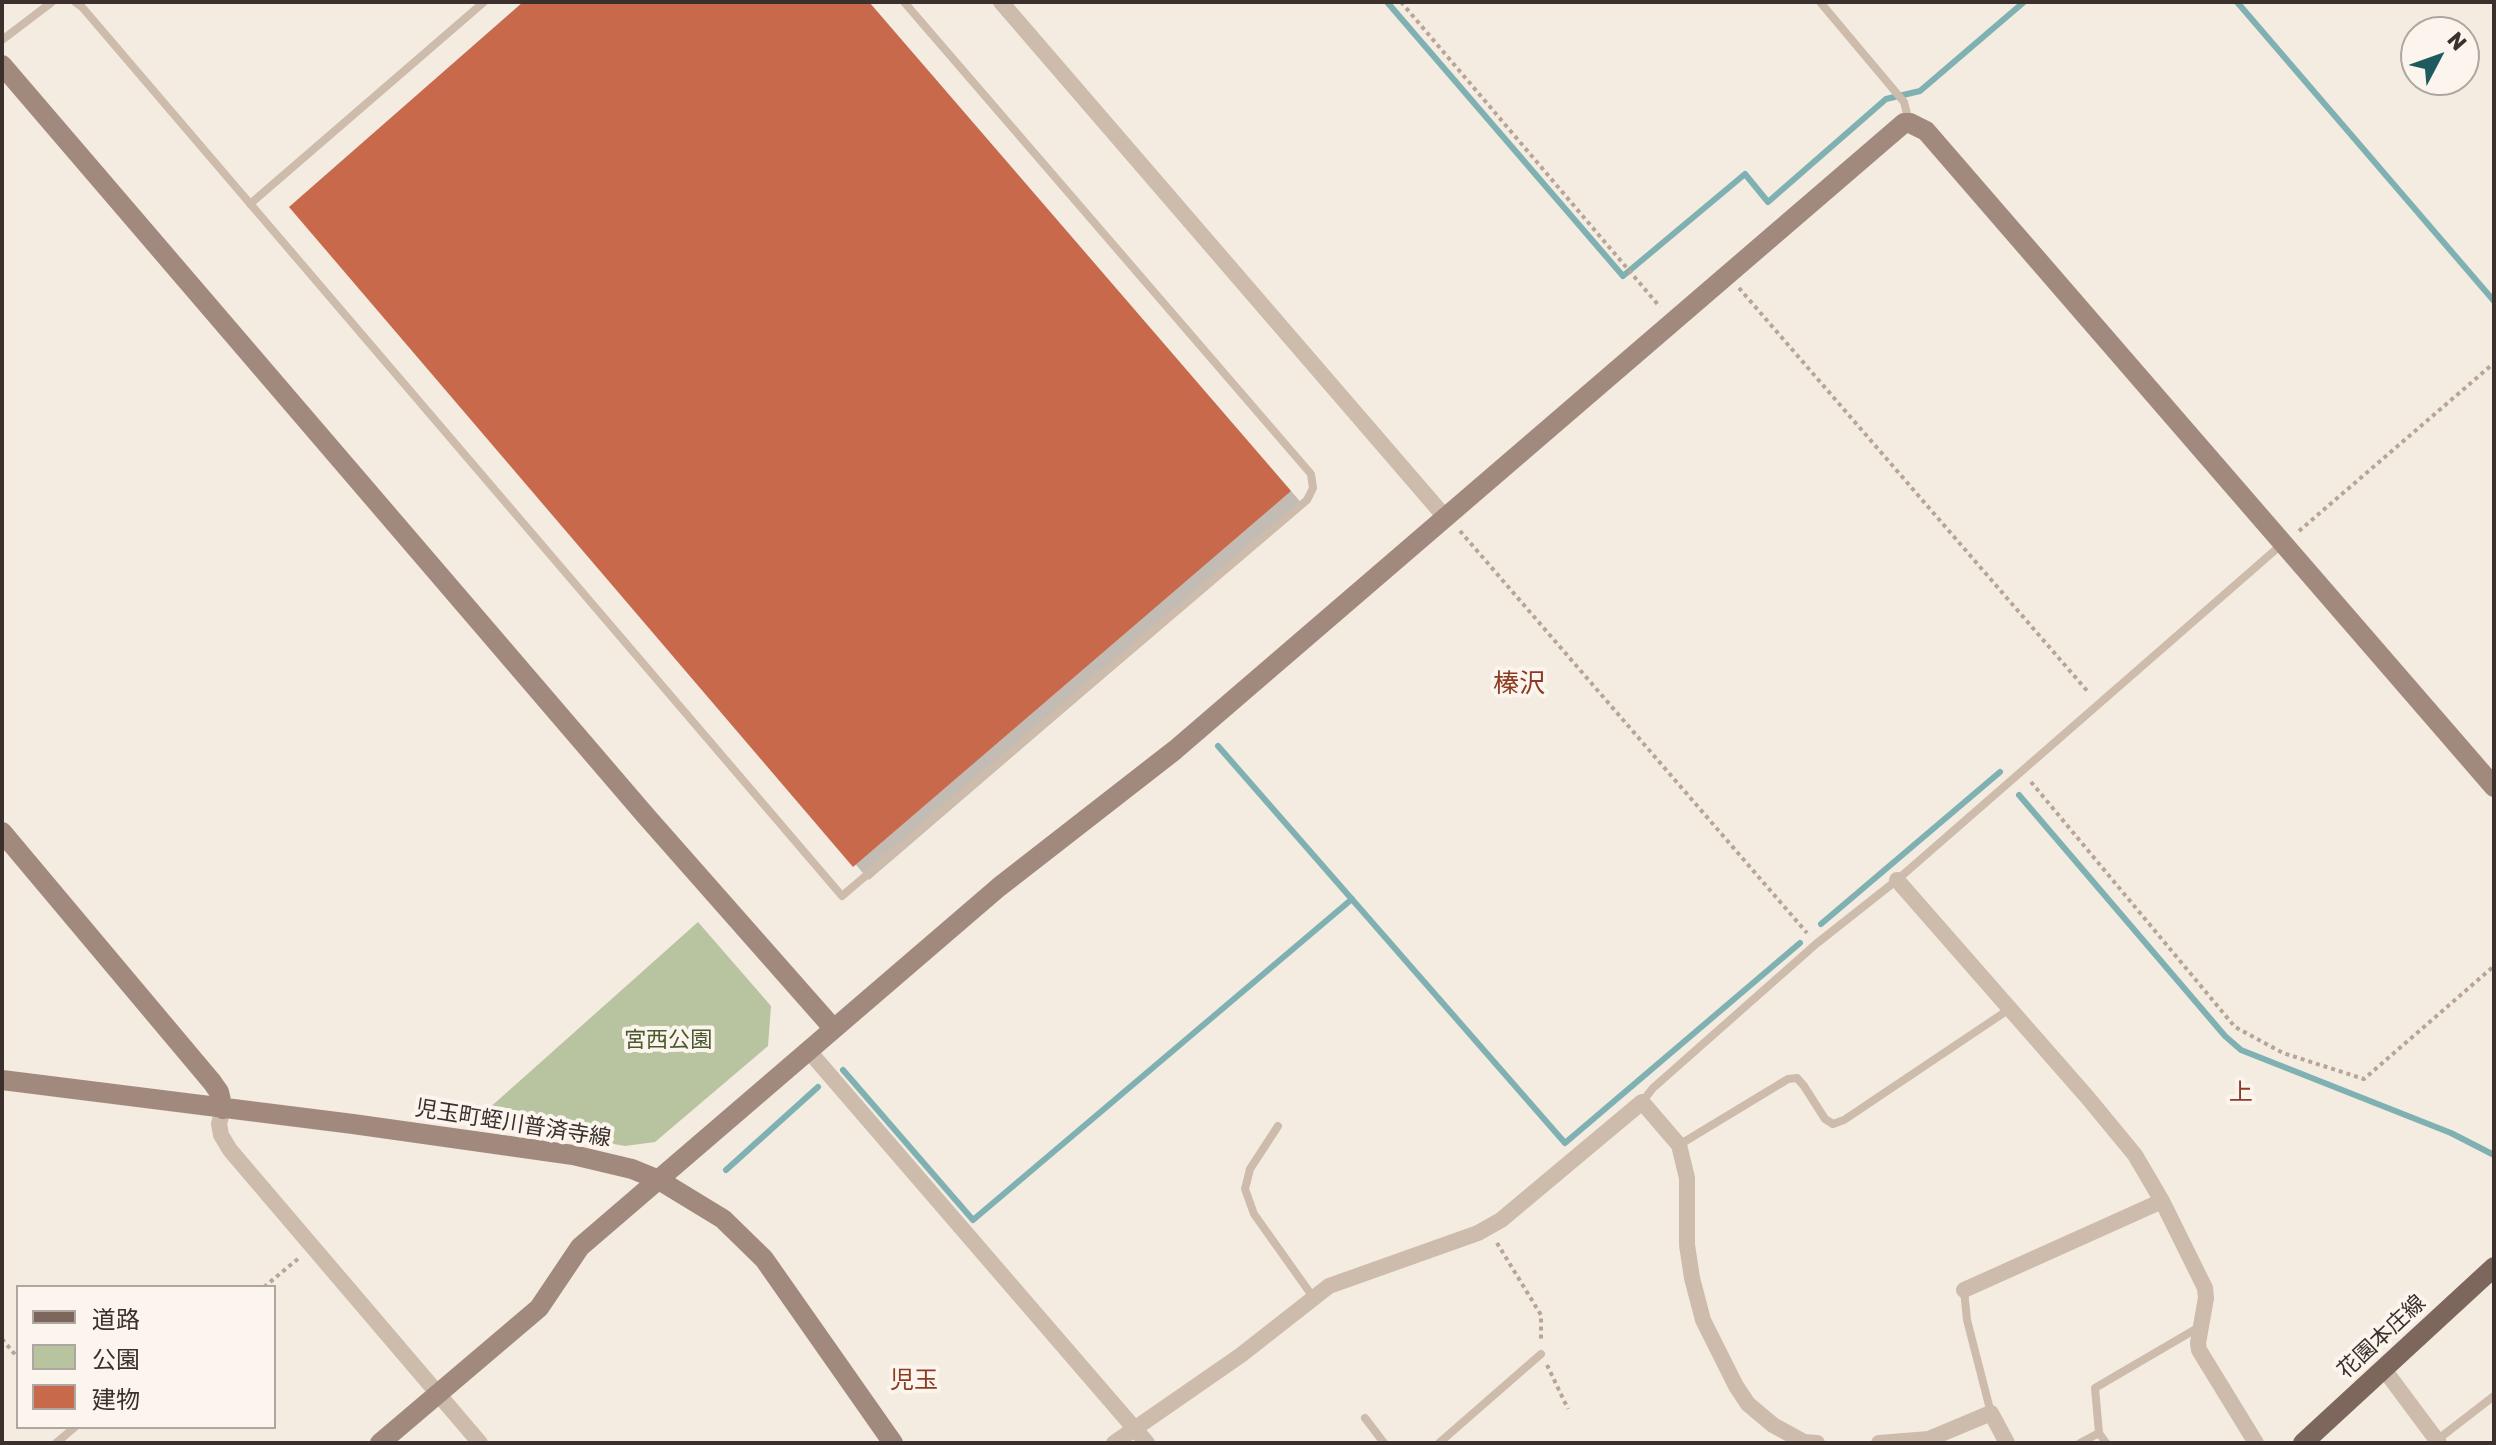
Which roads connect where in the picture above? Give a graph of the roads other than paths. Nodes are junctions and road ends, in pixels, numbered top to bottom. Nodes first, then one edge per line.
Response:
1 (52, 2) edge
2 (75, 2) edge
3 (484, 2) edge
4 (904, 2) edge
5 (1001, 2) edge
6 (1820, 2) edge
7 (2, 40) edge
8 (2, 65) edge
9 (1910, 123) junction
10 (250, 204) junction
11 (1445, 517) junction
12 (2281, 544) junction
13 (2494, 787) edge
14 (2, 832) edge
15 (1897, 880) junction
16 (2008, 1010) junction
17 (833, 1028) junction
18 (808, 1050) junction
19 (2, 1080) edge
20 (1642, 1102) junction
21 (223, 1109) junction
22 (1278, 1126) dead end
23 (1679, 1145) junction
24 (659, 1180) junction
25 (2162, 1201) junction
26 (2494, 1267) edge
27 (1964, 1290) joint
28 (1313, 1297) junction
29 (2201, 1326) junction
30 (1541, 1354) road end
31 (2383, 1368) junction
32 (437, 1393) junction
33 (2494, 1396) edge
34 (1991, 1413) junction
35 (1365, 1418) dead end
36 (1134, 1428) junction
37 (73, 1429) edge
38 (2099, 1433) junction
39 (2438, 1442) edge
40 (56, 1443) edge
41 (380, 1443) edge
42 (480, 1443) edge
43 (893, 1443) edge
44 (1114, 1443) edge
45 (1147, 1443) edge
46 (1384, 1443) edge
47 (1439, 1443) edge
48 (1808, 1443) edge
49 (1882, 1443) edge
50 (2007, 1443) edge
51 (2080, 1443) edge
52 (2106, 1443) edge
53 (2256, 1443) edge
54 (2303, 1443) edge

1 - 7 lane
2 - 10 lane
3 - 10 lane
4 - 10 lane
5 - 11 street
6 - 9 lane
8 - 17 street
9 - 11 street
9 - 12 street
11 - 17 street
12 - 13 street
12 - 15 lane
14 - 21 street
15 - 16 street
15 - 20 lane
16 - 23 lane
16 - 25 street
17 - 18 street
18 - 24 street
18 - 36 street
19 - 21 street, 児玉町蛭川普済寺線
20 - 23 street
20 - 28 street
21 - 24 street, 児玉町蛭川普済寺線
21 - 32 street
22 - 28 lane
23 - 48 street
24 - 32 street
24 - 43 street, 児玉町蛭川普済寺線
25 - 27 street
25 - 29 street
26 - 31 main road, 花園本庄線
27 - 34 lane
28 - 36 street
29 - 38 lane
29 - 53 street
30 - 47 lane
31 - 39 street
31 - 54 main road, 花園本庄線
32 - 41 street
32 - 42 street
33 - 39 lane
34 - 49 street
34 - 50 street
35 - 46 lane
36 - 44 street
36 - 45 street
37 - 40 lane
38 - 51 lane
38 - 52 lane

